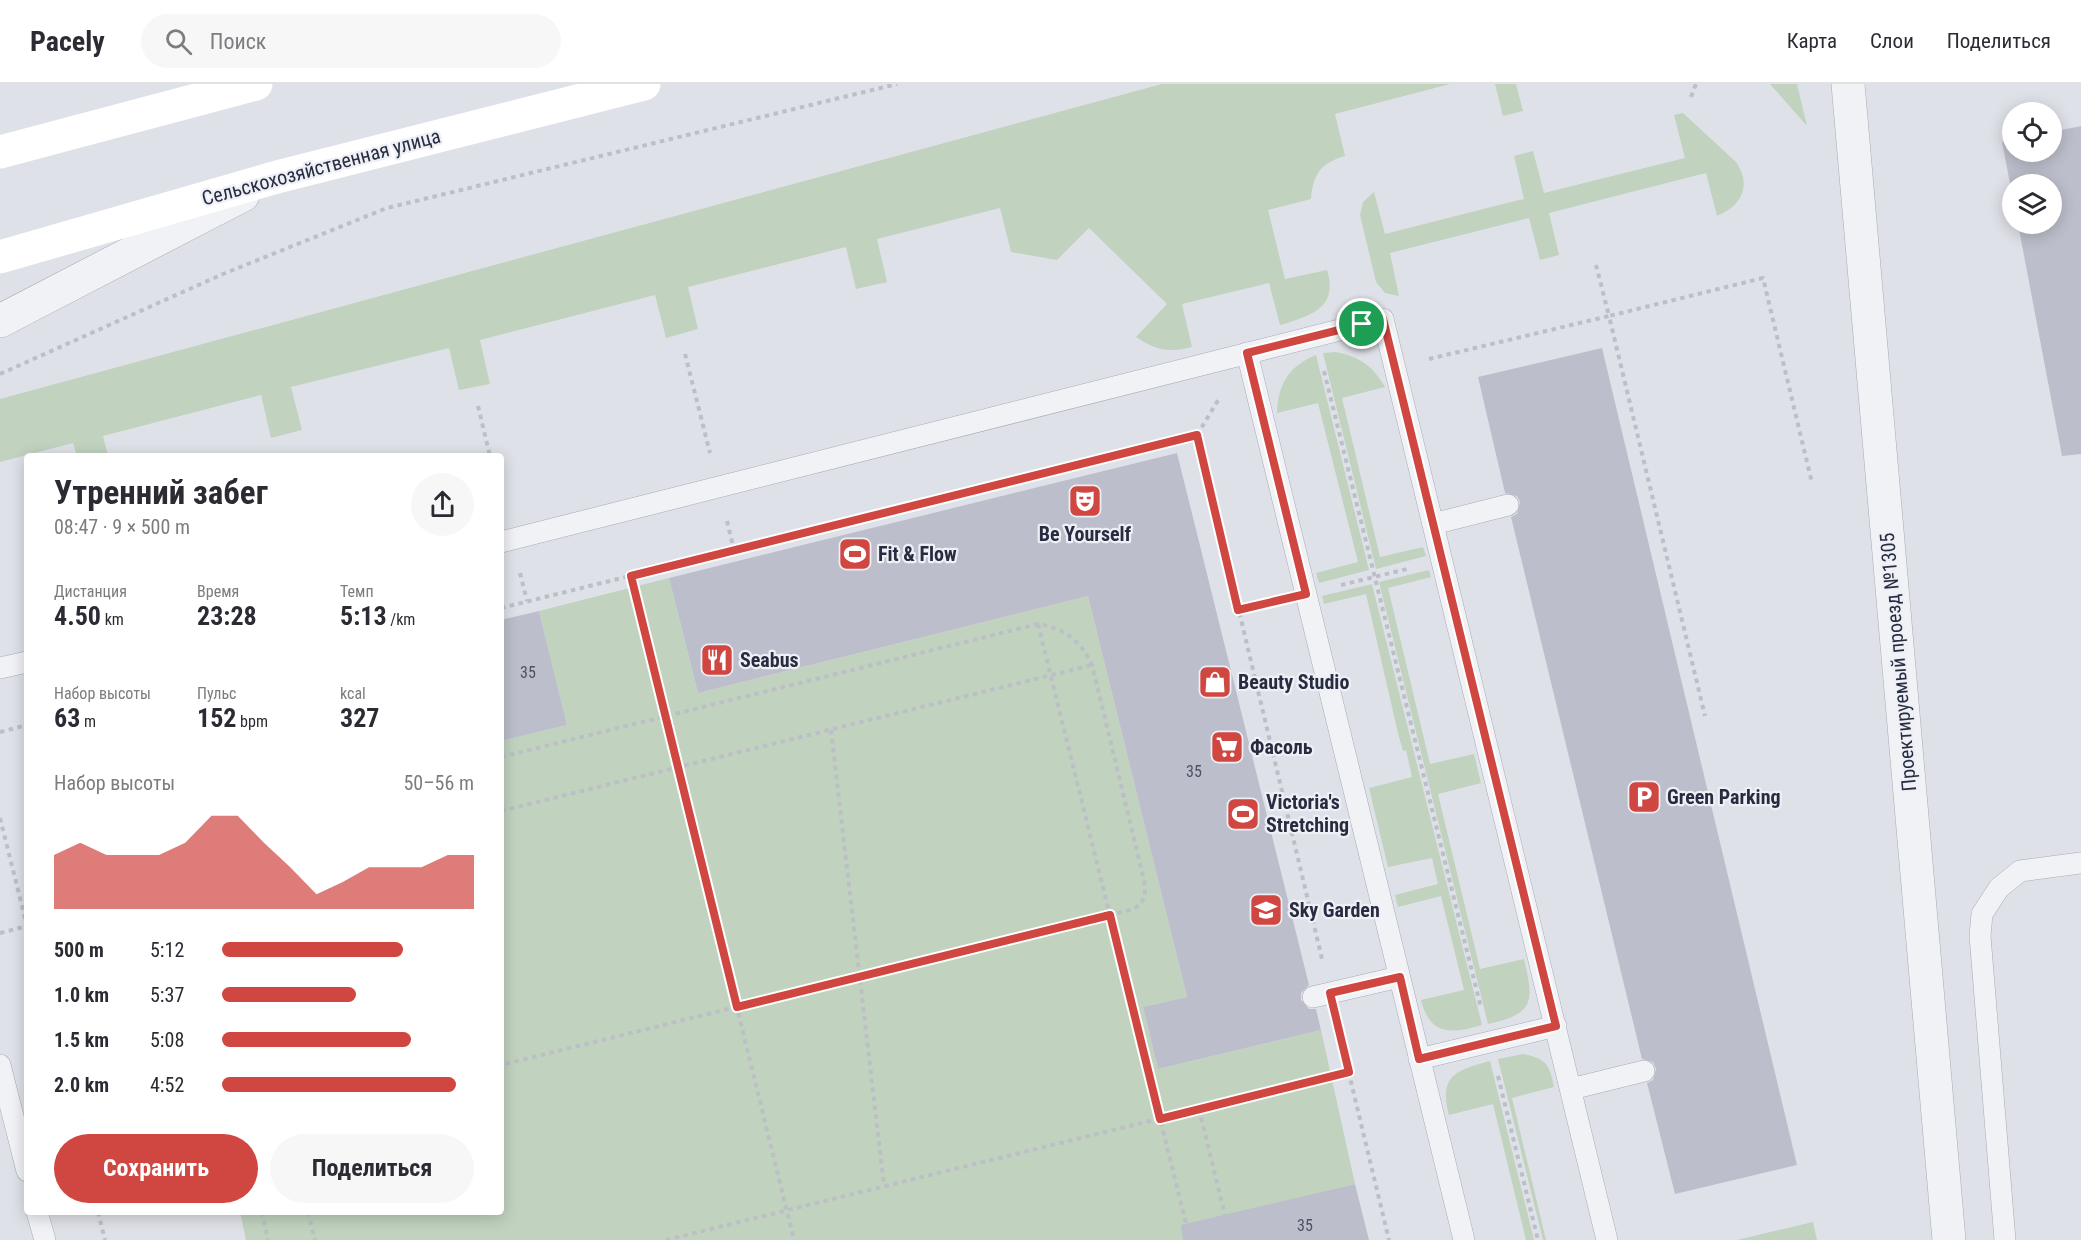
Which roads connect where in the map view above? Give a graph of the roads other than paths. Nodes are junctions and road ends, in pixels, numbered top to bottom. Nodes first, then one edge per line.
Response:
1 (256, 84) edge
2 (644, 84) edge
3 (1848, 84) edge
4 (0, 153) edge
5 (277, 177) junction
6 (0, 257) edge
7 (0, 321) edge
8 (1247, 353) junction
9 (1508, 505) dead end
10 (1433, 524) junction
11 (504, 541) edge
12 (24, 663) edge
13 (0, 668) edge
14 (2081, 863) edge
15 (1400, 977) junction
16 (1322, 995) road end
17 (1556, 1026) junction
18 (1419, 1059) junction
19 (0, 1065) edge
20 (1644, 1071) dead end
21 (1571, 1089) junction
22 (24, 1159) edge
23 (38, 1215) edge
24 (45, 1240) edge
25 (1464, 1240) edge
26 (1608, 1240) edge
27 (1949, 1240) edge
28 (2005, 1240) edge

1 - 4 main road
2 - 5 main road, Сельскохозяйственная улица
3 - 27 street, Проектируемый проезд №1305
5 - 6 main road, Сельскохозяйственная улица
5 - 7 street
8 - 10 lane
8 - 11 lane
8 - 15 lane
9 - 10 lane
10 - 17 lane
12 - 13 lane
14 - 28 lane
15 - 16 lane
15 - 18 lane
17 - 18 lane
17 - 21 lane
18 - 25 lane
19 - 22 lane
20 - 21 lane
21 - 26 lane
23 - 24 lane

